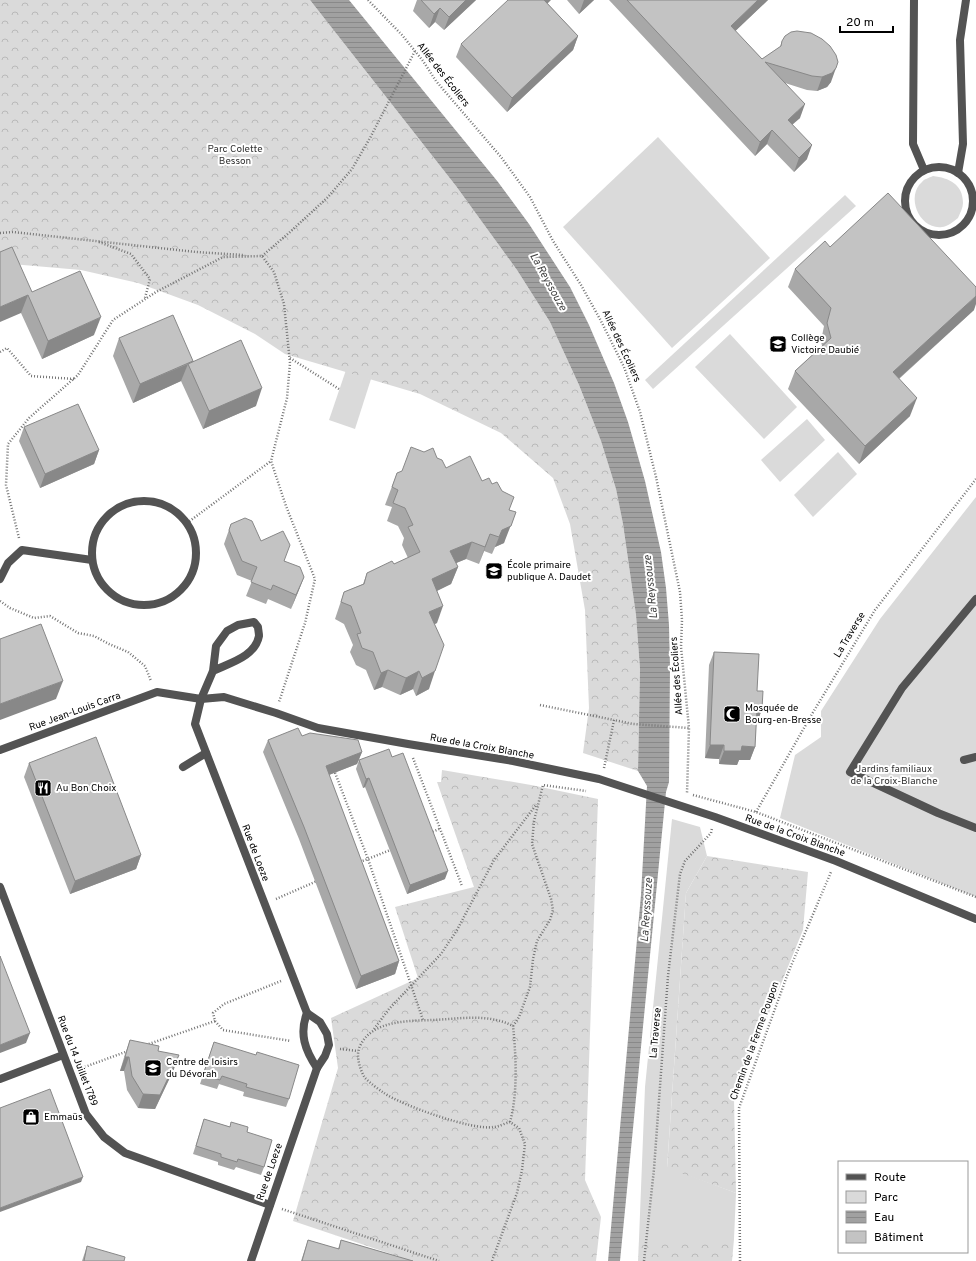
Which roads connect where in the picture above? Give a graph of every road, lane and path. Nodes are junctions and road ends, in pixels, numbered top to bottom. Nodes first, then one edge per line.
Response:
1 (368, 0) edge
2 (914, 0) edge
3 (966, 0) edge
4 (415, 51) junction
5 (924, 170) junction
6 (958, 173) junction
7 (974, 208) edge
8 (0, 233) edge
9 (96, 240) junction
10 (262, 256) junction
11 (145, 299) junction
12 (0, 352) edge
13 (290, 358) junction
14 (74, 379) junction
15 (339, 390) dead end
16 (271, 461) junction
17 (976, 479) edge
18 (187, 523) junction
19 (22, 550) junction
20 (92, 560) junction
21 (0, 579) edge
22 (976, 599) edge
23 (0, 601) edge
24 (212, 671) junction
25 (157, 692) junction
26 (201, 699) junction
27 (540, 705) dead end
28 (276, 713) junction
29 (614, 720) junction
30 (689, 728) junction
31 (408, 744) junction
32 (0, 750) edge
33 (206, 753) junction
34 (976, 757) edge
35 (964, 760) dead end
36 (332, 764) edge
37 (183, 767) dead end
38 (599, 779) junction
39 (539, 797) junction
40 (756, 812) junction
41 (715, 817) junction
42 (976, 828) edge
43 (439, 829) junction
44 (425, 835) edge
45 (396, 847) edge
46 (368, 859) junction
47 (836, 861) junction
48 (354, 865) edge
49 (320, 880) edge
50 (462, 886) dead end
51 (0, 887) edge
52 (976, 897) edge
53 (265, 904) junction
54 (976, 919) edge
55 (293, 976) junction
56 (411, 986) junction
57 (307, 1013) junction
58 (423, 1020) junction
59 (215, 1021) junction
60 (513, 1026) junction
61 (372, 1032) junction
62 (304, 1043) junction
63 (329, 1045) junction
64 (143, 1046) edge
65 (128, 1051) edge
66 (358, 1051) junction
67 (63, 1055) junction
68 (317, 1068) junction
69 (70, 1072) junction
70 (0, 1079) edge
71 (510, 1122) junction
72 (270, 1205) junction
73 (252, 1261) edge
74 (439, 1261) edge
75 (492, 1261) edge
76 (644, 1261) edge
77 (740, 1261) edge

1 - 4 path, Allée des Écoliers
2 - 5 street
3 - 6 street
4 - 10 path
4 - 30 path, Allée des Écoliers
5 - 6 street
5 - 7 street
6 - 7 street
8 - 9 path
9 - 10 path
9 - 11 path
10 - 11 path
10 - 13 path
11 - 14 path
12 - 14 path
13 - 15 path
13 - 16 path
14 - 19 path
16 - 18 path
16 - 28 path
17 - 40 path, La Traverse
18 - 20 street
18 - 20 street
19 - 20 street
19 - 21 street
22 - 42 street
23 - 25 path
24 - 24 street, Rue de Loeze
24 - 26 street, Rue de Loeze
25 - 26 street, Rue de la Croix Blanche
25 - 32 street, Rue Jean-Louis Carra
26 - 28 street, Rue de la Croix Blanche
26 - 33 street, Rue de Loeze
27 - 29 path
28 - 31 street, Rue de la Croix Blanche
29 - 30 path
29 - 38 path
30 - 40 path, Allée des Écoliers
31 - 38 street, Rue de la Croix Blanche
31 - 43 path
33 - 37 street
33 - 53 street, Rue de Loeze
34 - 35 street
36 - 46 path
38 - 39 path
38 - 41 street, Rue de la Croix Blanche
39 - 56 path
39 - 60 path
40 - 52 path
41 - 47 street, Rue de la Croix Blanche
41 - 76 path, La Traverse
43 - 44 path
43 - 50 path
45 - 46 path
46 - 48 path
46 - 56 path
47 - 54 street, Rue de la Croix Blanche
47 - 77 path, Chemin de la Ferme Poupon
49 - 53 path
51 - 67 street, Rue du 14 Juillet 1789
53 - 55 street, Rue de Loeze
55 - 57 street, Rue de Loeze
55 - 59 path
56 - 58 path
56 - 61 path
57 - 62 street
57 - 63 street, Rue de Loeze
58 - 60 path
58 - 61 path
59 - 62 path
59 - 64 path
60 - 71 path
61 - 66 path
62 - 68 street
63 - 66 path
63 - 68 street, Rue de Loeze
65 - 69 path
66 - 71 path
67 - 69 street, Rue du 14 Juillet 1789
67 - 70 street
68 - 72 street, Rue de Loeze
69 - 72 street, Rue du 14 Juillet 1789
71 - 75 path
72 - 73 street, Rue de Loeze
72 - 74 path

